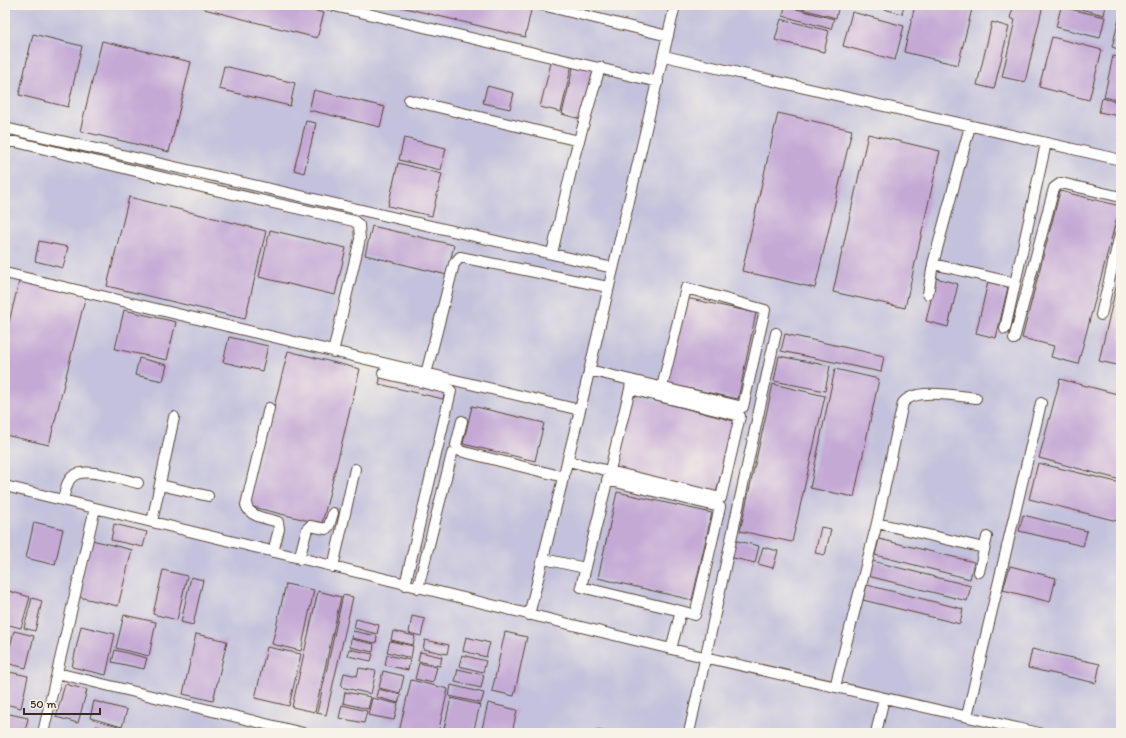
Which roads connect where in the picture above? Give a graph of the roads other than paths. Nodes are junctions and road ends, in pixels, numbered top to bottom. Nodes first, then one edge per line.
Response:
1 (330, 5) edge
2 (542, 5) edge
3 (675, 5) edge
4 (668, 36) junction
5 (664, 56) junction
6 (600, 67) junction
7 (658, 82) junction
8 (409, 100) dead end
9 (970, 126) junction
10 (5, 128) edge
11 (579, 141) junction
12 (5, 142) edge
13 (1046, 143) junction
14 (1121, 160) edge
15 (1121, 197) edge
16 (1121, 230) edge
17 (552, 253) junction
18 (933, 264) junction
19 (613, 268) junction
20 (5, 273) edge
21 (1015, 283) junction
22 (608, 287) junction
23 (928, 294) dead end
24 (1101, 315) dead end
25 (1005, 329) dead end
26 (776, 333) dead end
27 (1014, 339) dead end
28 (333, 352) junction
29 (589, 370) junction
30 (383, 373) dead end
31 (426, 374) junction
32 (631, 384) junction
33 (662, 388) junction
34 (976, 398) dead end
35 (1041, 404) dead end
36 (269, 408) dead end
37 (580, 410) junction
38 (174, 417) dead end
39 (462, 420) dead end
40 (452, 454) dead end
41 (568, 461) junction
42 (355, 469) dead end
43 (609, 476) junction
44 (564, 477) junction
45 (138, 483) dead end
46 (5, 486) edge
47 (160, 486) junction
48 (208, 496) dead end
49 (63, 500) junction
50 (95, 508) junction
51 (333, 513) dead end
52 (152, 522) junction
53 (877, 523) junction
54 (987, 538) dead end
55 (984, 548) junction
56 (273, 552) junction
57 (299, 559) junction
58 (544, 559) junction
59 (333, 567) junction
60 (585, 568) junction
61 (979, 572) dead end
62 (405, 585) junction
63 (418, 588) junction
64 (681, 611) junction
65 (528, 615) junction
66 (671, 649) junction
67 (704, 657) junction
68 (57, 673) junction
69 (835, 687) junction
70 (884, 698) junction
71 (967, 716) junction
72 (43, 733) edge
73 (303, 733) edge
74 (689, 733) edge
75 (876, 733) edge
76 (1039, 733) edge

1 - 6 street
2 - 4 street
3 - 4 street
4 - 5 street
5 - 7 street
5 - 9 street
6 - 7 street
6 - 11 street
7 - 19 street
8 - 11 street
9 - 13 street
9 - 18 street
10 - 17 street
11 - 17 street
12 - 28 street
13 - 14 street
13 - 21 street
15 - 27 street
16 - 24 street
17 - 19 street
18 - 21 street
18 - 23 street
19 - 22 street
20 - 28 street
21 - 25 street
22 - 29 street
22 - 31 street
26 - 67 street
28 - 31 street
29 - 32 street
29 - 37 street
30 - 62 street
31 - 37 street
32 - 33 street
32 - 43 street
32 - 43 street
33 - 33 street
34 - 53 street
35 - 71 street
36 - 56 street
37 - 41 street
38 - 47 street
39 - 44 street
40 - 63 street
41 - 43 street
41 - 44 street
42 - 59 street
43 - 60 street
43 - 64 street
44 - 58 street
45 - 49 street
46 - 49 street
47 - 48 street
47 - 52 street
49 - 50 street
50 - 52 street
50 - 68 street
51 - 57 street
52 - 56 street
53 - 55 street
53 - 69 street
54 - 55 street
55 - 61 street
56 - 57 street
57 - 59 street
58 - 60 street
58 - 65 street
59 - 62 street
60 - 64 street
62 - 63 street
63 - 65 street
64 - 66 street
65 - 66 street
66 - 67 street
67 - 69 street
67 - 74 street
68 - 72 street
68 - 73 street
69 - 70 street
70 - 71 street
70 - 75 street
71 - 76 street

